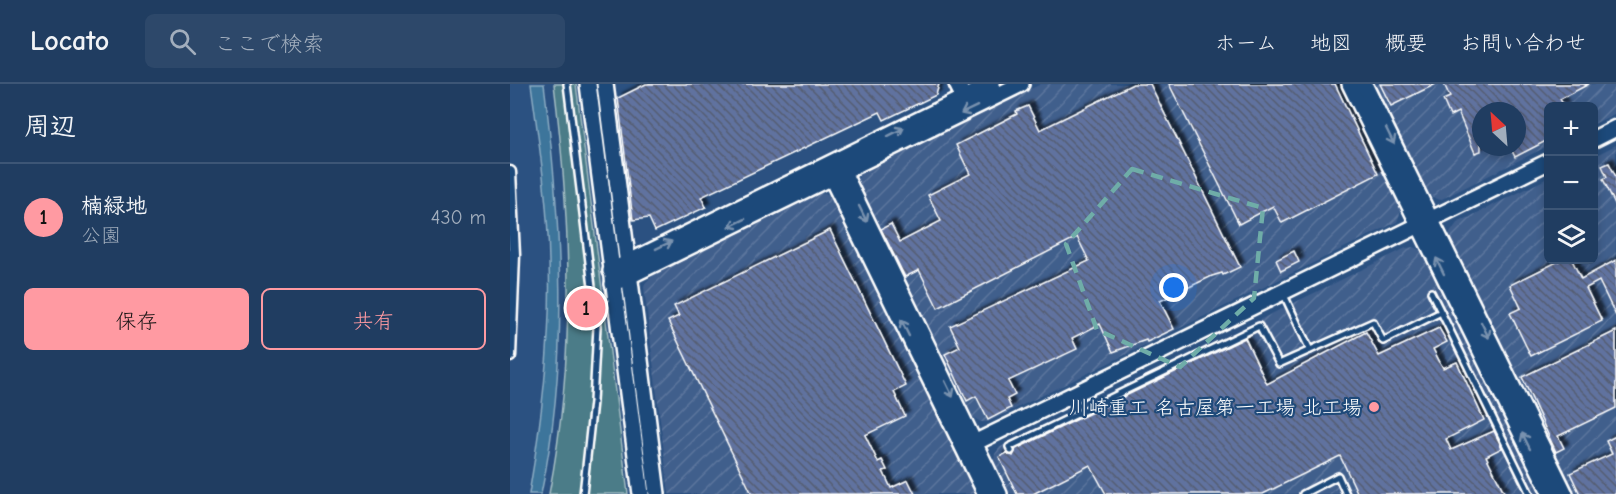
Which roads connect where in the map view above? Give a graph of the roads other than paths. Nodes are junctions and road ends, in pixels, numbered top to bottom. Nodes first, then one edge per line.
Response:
1 (567, 84) edge
2 (588, 84) edge
3 (605, 84) edge
4 (992, 84) edge
5 (1021, 84) edge
6 (1350, 84) edge
7 (1364, 84) edge
8 (966, 90) edge
9 (1616, 128) edge
10 (1598, 137) edge
11 (1544, 164) edge
12 (834, 169) junction
13 (510, 172) edge
14 (1425, 223) junction
15 (630, 269) junction
16 (612, 277) junction
17 (1282, 292) junction
18 (1431, 292) dead end
19 (1441, 312) junction
20 (1310, 350) junction
21 (510, 356) edge
22 (970, 446) junction
23 (1011, 451) dead end
24 (583, 494) edge
25 (641, 494) edge
26 (657, 494) edge
27 (986, 494) edge
28 (999, 494) edge
29 (1303, 494) edge
30 (1346, 494) edge
31 (1530, 494) edge
32 (1551, 494) edge
33 (1565, 494) edge

1 - 24 lane
2 - 16 street
3 - 15 street
4 - 8 street
5 -> 12 street
6 - 14 street
7 -> 14 street
12 -> 8 street
9 - 10 street
11 - 14 street
12 - 15 street
12 - 22 street
13 - 21 street
14 - 17 street
32 -> 14 street
14 -> 33 street
15 - 16 street
15 - 26 street
16 - 25 street
17 - 20 lane
17 - 22 street
18 - 19 lane
19 - 20 lane
19 - 31 lane
20 - 23 lane
22 - 27 street
22 - 28 street
29 - 30 lane

